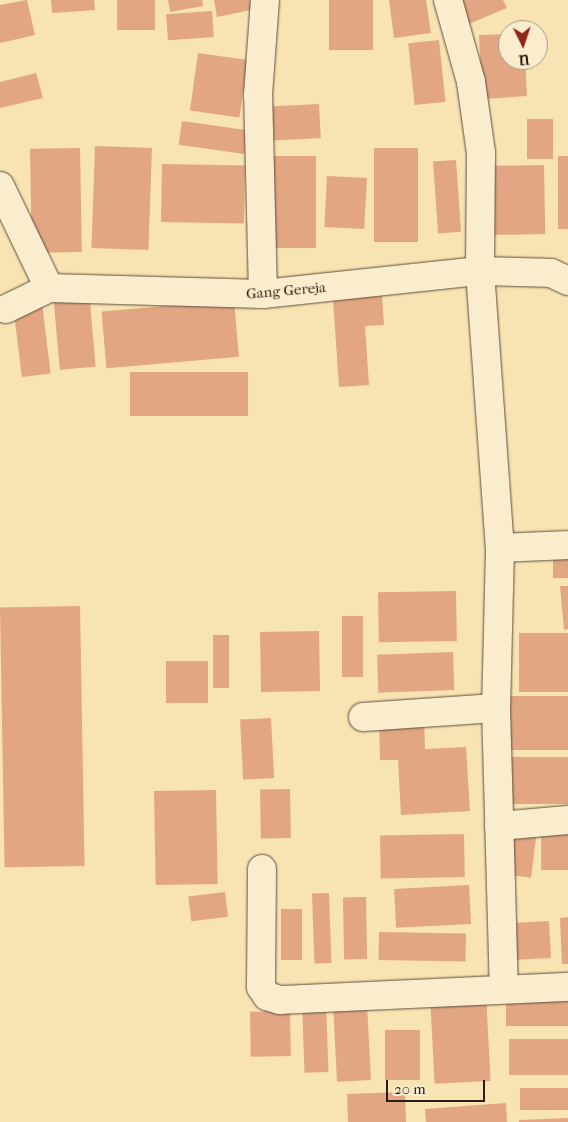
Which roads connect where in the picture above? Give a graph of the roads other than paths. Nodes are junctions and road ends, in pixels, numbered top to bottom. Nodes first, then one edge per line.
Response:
1 (265, 0) edge
2 (448, 0) edge
3 (0, 186) edge
4 (480, 271) junction
5 (568, 281) edge
6 (49, 288) junction
7 (263, 294) junction
8 (6, 309) dead end
9 (568, 544) edge
10 (500, 548) junction
11 (496, 708) junction
12 (362, 717) dead end
13 (568, 820) edge
14 (499, 826) junction
15 (262, 869) dead end
16 (568, 987) edge
17 (504, 988) junction

1 - 7 street
2 - 4 street
3 - 6 street
4 - 5 street, Gang Gereja
4 - 7 street, Gang Gereja
4 - 10 street
6 - 7 street, Gang Gereja
6 - 8 street, Gang Gereja
9 - 10 street
10 - 11 street
11 - 12 street
11 - 14 street
13 - 14 street
14 - 17 street
15 - 17 street
16 - 17 street

